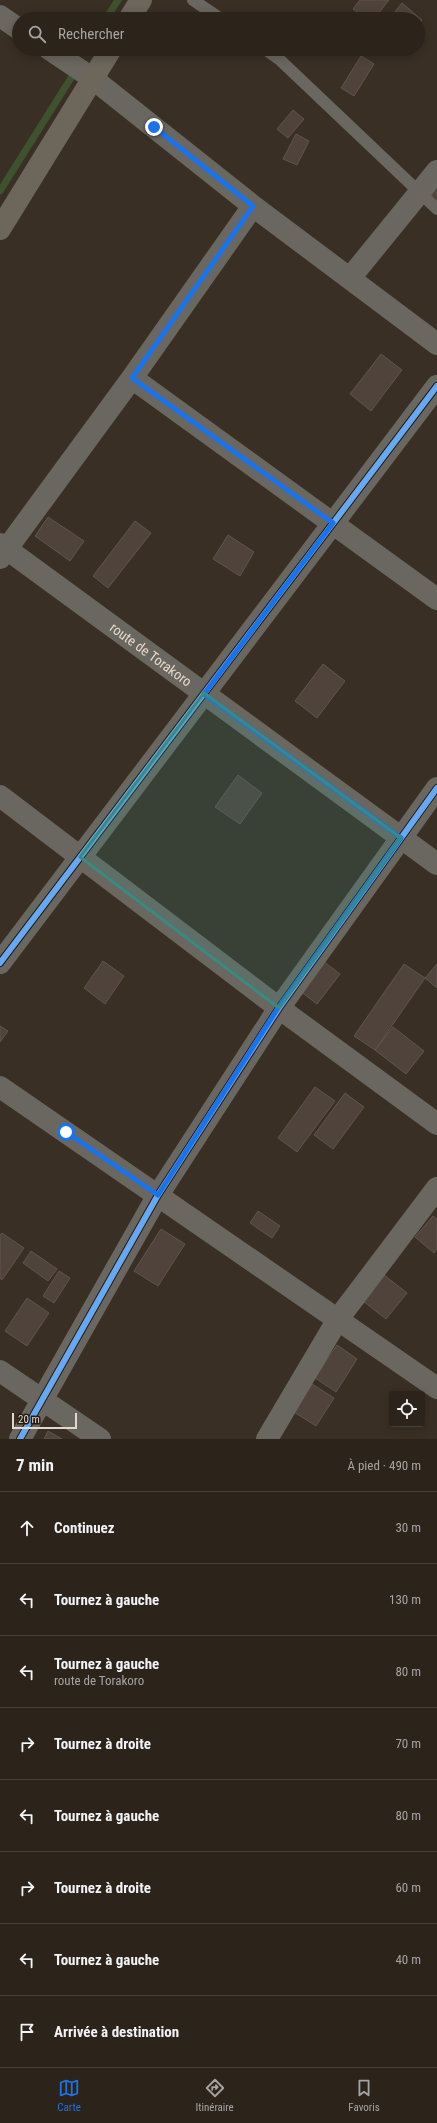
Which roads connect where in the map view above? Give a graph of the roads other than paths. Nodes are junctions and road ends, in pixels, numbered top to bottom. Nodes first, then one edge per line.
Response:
1 (141, 0) edge
2 (193, 0) edge
3 (134, 12) edge
4 (211, 12) edge
5 (0, 16) edge
6 (12, 24) edge
7 (59, 56) edge
8 (106, 56) edge
9 (275, 56) edge
10 (92, 78) junction
11 (437, 171) edge
12 (419, 192) junction
13 (253, 206) junction
14 (437, 209) edge
15 (0, 229) edge
16 (350, 278) junction
17 (437, 344) edge
18 (132, 378) junction
19 (437, 386) edge
20 (333, 523) junction
21 (2, 550) edge
22 (437, 599) edge
23 (204, 694) junction
24 (437, 788) edge
25 (0, 796) edge
26 (401, 838) junction
27 (80, 857) junction
28 (437, 864) edge
29 (0, 963) edge
30 (278, 1008) junction
31 (0, 1087) edge
32 (437, 1124) edge
33 (437, 1188) edge
34 (158, 1195) junction
35 (338, 1320) junction
36 (0, 1371) edge
37 (437, 1388) edge
38 (44, 1400) junction
39 (20, 1439) edge
40 (100, 1439) edge
41 (267, 1439) edge

1 - 3 main road
2 - 4 lane
5 - 6 street
7 - 10 street
8 - 10 main road
9 - 12 lane
10 - 13 street
10 - 15 main road
11 - 12 street
12 - 14 lane
12 - 16 street
13 - 16 street
13 - 18 street
16 - 17 street
18 - 20 street
18 - 21 street
19 - 20 street
20 - 22 street
20 - 23 street
21 - 23 street, route de Torakoro
23 - 26 street, route de Torakoro
23 - 27 street
24 - 26 street
25 - 27 street
26 - 28 street, route de Torakoro
26 - 30 street
27 - 29 street
27 - 30 street
30 - 32 street
30 - 34 street
31 - 34 street
33 - 35 street
34 - 35 street
34 - 38 street
35 - 37 street
35 - 41 street
36 - 38 street
38 - 39 street
38 - 40 street

